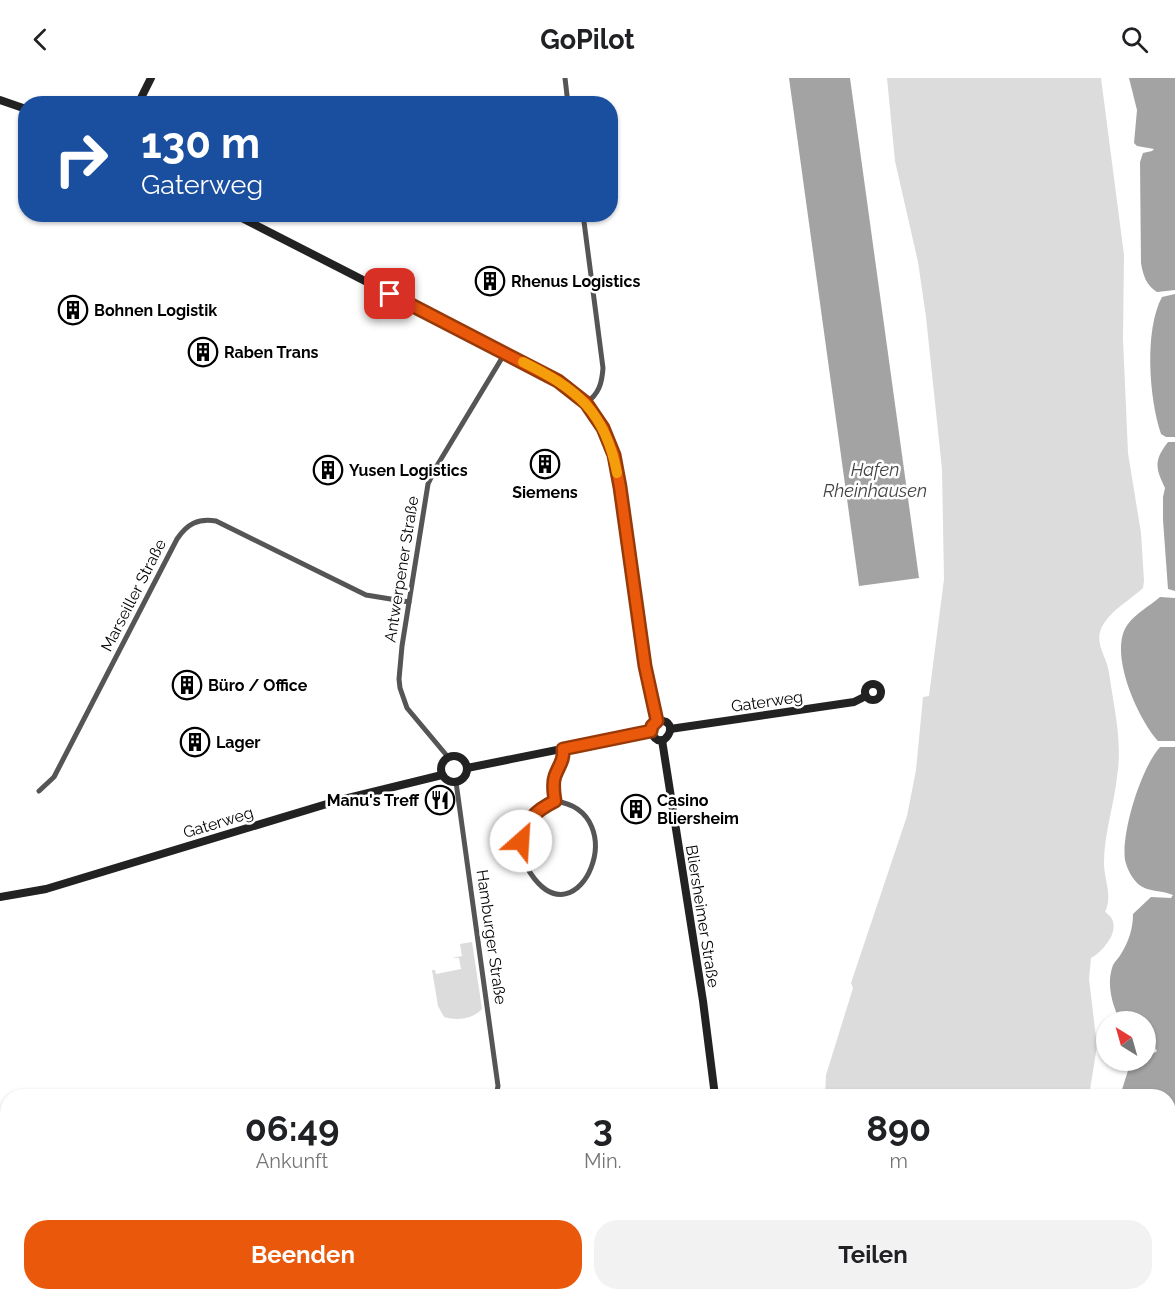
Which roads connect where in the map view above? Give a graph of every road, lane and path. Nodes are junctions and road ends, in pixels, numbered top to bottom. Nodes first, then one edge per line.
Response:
1 (151, 78) edge
2 (565, 78) edge
3 (142, 96) edge
4 (567, 96) edge
5 (0, 100) edge
6 (18, 106) edge
7 (250, 222) edge
8 (584, 222) edge
9 (506, 353) junction
10 (586, 403) junction
11 (409, 602) junction
12 (866, 696) dead end
13 (657, 721) junction
14 (670, 729) junction
15 (651, 731) junction
16 (662, 740) junction
17 (563, 749) junction
18 (448, 758) junction
19 (467, 768) junction
20 (442, 775) junction
21 (456, 782) junction
22 (39, 791) dead end
23 (555, 801) junction
24 (1, 896) edge
25 (497, 1089) edge
26 (714, 1089) edge

1 - 3 main road
2 - 4 street
5 - 6 main road
7 - 9 main road
8 - 10 street
9 - 10 main road
9 - 11 street, Antwerpener Straße
10 - 13 main road
11 - 18 street, Antwerpener Straße
11 - 22 street, Marseiller Straße
12 - 14 main road, Gaterweg
13 - 14 main road
13 - 15 main road
14 - 16 main road
15 - 16 main road
15 - 17 main road
16 - 26 main road, Bliersheimer Straße
17 - 19 main road
17 - 23 street
18 - 19 main road
18 - 20 main road
19 - 21 main road
20 - 21 main road
20 - 24 main road, Gaterweg
21 - 25 street, Hamburger Straße
23 - 23 street

